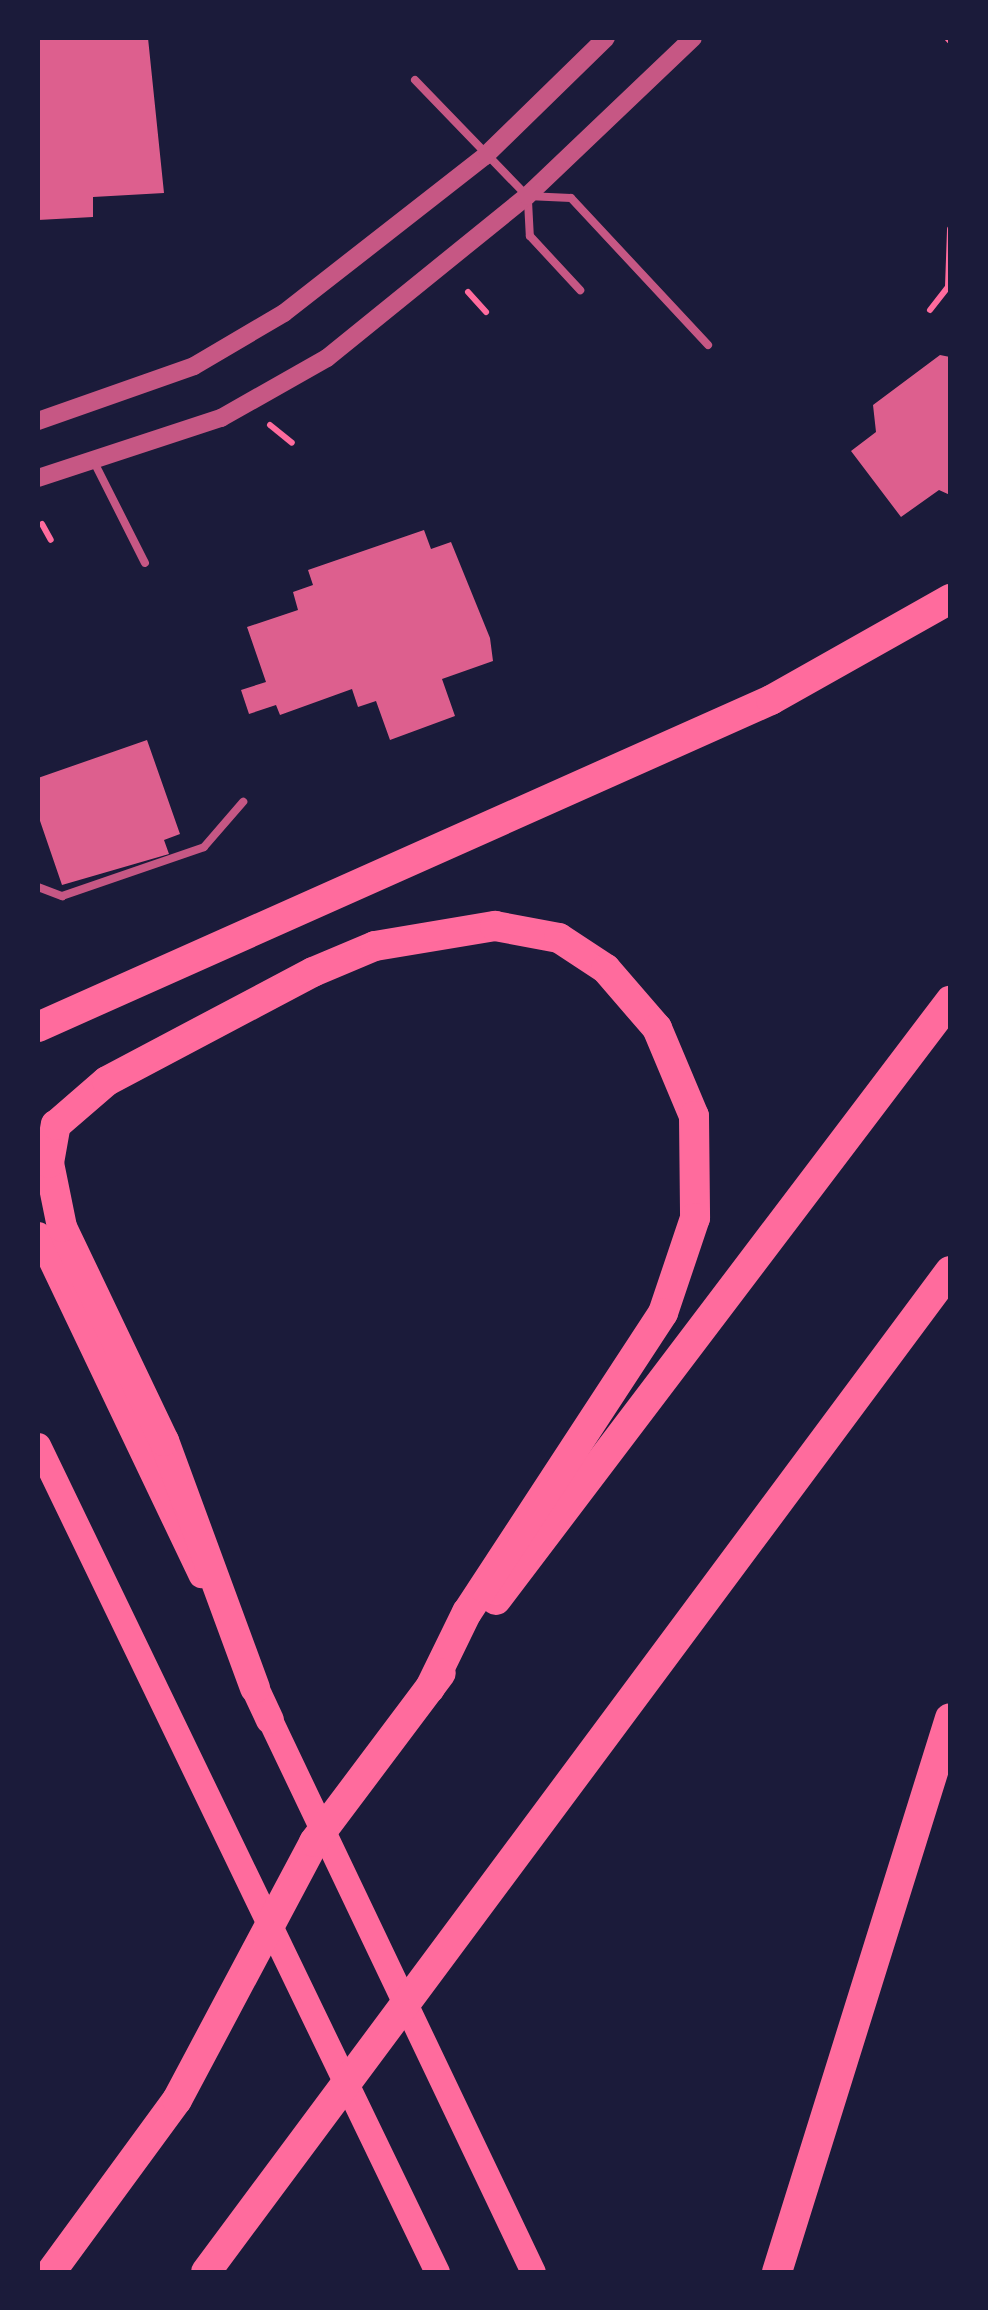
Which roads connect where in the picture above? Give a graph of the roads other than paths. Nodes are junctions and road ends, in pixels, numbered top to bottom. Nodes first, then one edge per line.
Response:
1 (606, 38) edge
2 (693, 38) edge
3 (415, 80) dead end
4 (485, 156) junction
5 (527, 196) junction
6 (580, 290) dead end
7 (708, 345) dead end
8 (38, 422) edge
9 (94, 462) junction
10 (38, 478) edge
11 (146, 563) dead end
12 (950, 599) edge
13 (243, 802) dead end
14 (38, 886) edge
15 (950, 1001) edge
16 (38, 1026) edge
17 (38, 1234) edge
18 (950, 1271) edge
19 (38, 1445) edge
20 (255, 1688) junction
21 (430, 1688) junction
22 (950, 1718) edge
23 (270, 1720) joint
24 (51, 2272) edge
25 (206, 2272) edge
26 (437, 2272) edge
27 (533, 2272) edge
28 (777, 2272) edge

1 - 4 street
2 - 5 street
3 - 4 lane
4 - 5 lane
4 - 8 street
5 - 6 lane
5 - 7 lane
5 - 9 street
9 - 10 street
9 - 11 lane
12 - 16 highway
13 - 14 lane
15 - 21 highway
17 - 20 main road
18 - 25 highway
19 - 26 main road
20 - 21 highway
20 - 23 highway
21 - 24 highway
22 - 28 highway
23 - 27 main road

